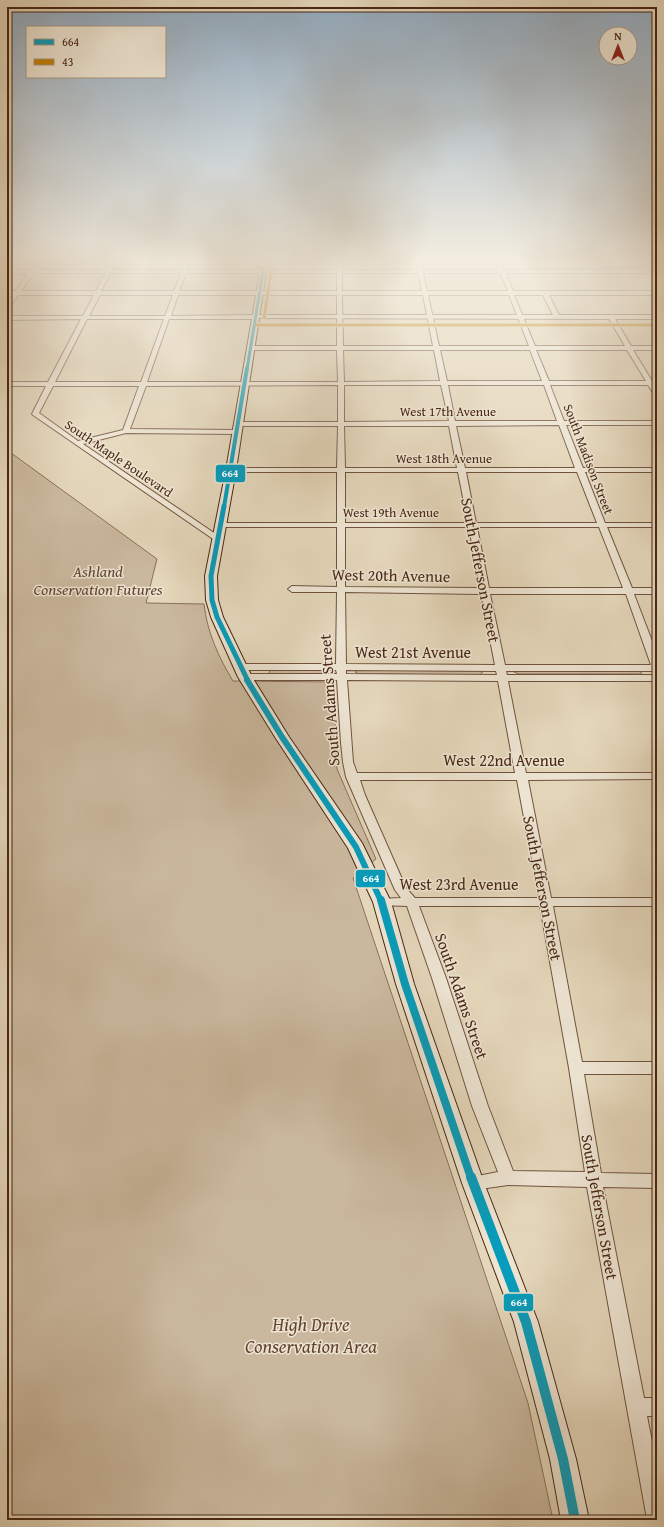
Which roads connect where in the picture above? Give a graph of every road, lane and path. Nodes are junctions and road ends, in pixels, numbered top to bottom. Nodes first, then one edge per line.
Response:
1 (77, 331) edge
2 (162, 331) edge
3 (254, 331) edge
4 (340, 331) edge
5 (433, 331) edge
6 (526, 331) edge
7 (619, 331) edge
8 (251, 348) junction
9 (341, 348) junction
10 (436, 348) junction
11 (532, 348) junction
12 (629, 348) junction
13 (657, 348) edge
14 (546, 383) junction
15 (654, 383) edge
16 (7, 384) edge
17 (50, 384) junction
18 (144, 384) junction
19 (245, 384) junction
20 (341, 384) junction
21 (444, 384) junction
22 (657, 395) edge
23 (452, 423) junction
24 (562, 423) junction
25 (657, 423) edge
26 (340, 424) junction
27 (237, 428) junction
28 (126, 432) junction
29 (77, 444) junction
30 (231, 470) junction
31 (340, 470) junction
32 (462, 470) junction
33 (580, 470) junction
34 (657, 470) edge
35 (222, 525) junction
36 (341, 525) junction
37 (472, 525) junction
38 (601, 525) junction
39 (657, 525) edge
40 (219, 539) junction
41 (292, 589) dead end
42 (340, 590) junction
43 (629, 590) junction
44 (485, 591) junction
45 (657, 591) edge
46 (657, 667) edge
47 (243, 672) junction
48 (341, 672) junction
49 (501, 673) junction
50 (657, 678) edge
51 (522, 776) junction
52 (657, 776) edge
53 (352, 777) junction
54 (411, 901) junction
55 (545, 901) junction
56 (382, 902) junction
57 (657, 902) edge
58 (576, 1068) junction
59 (657, 1068) edge
60 (508, 1178) junction
61 (594, 1180) junction
62 (657, 1180) edge
63 (474, 1183) junction
64 (637, 1407) junction
65 (657, 1407) edge
66 (657, 1519) edge
67 (575, 1520) edge

1 - 17 street
2 - 18 street
3 - 8 main road
4 - 9 street, South Adams Street
5 - 10 street, South Jefferson Street
6 - 11 street, South Madison Street
7 - 12 street
8 - 9 street
8 - 19 main road
9 - 10 street
9 - 20 street, South Adams Street
10 - 11 street
10 - 21 street, South Jefferson Street
11 - 12 street
11 - 14 street, South Madison Street
12 - 13 street
12 - 15 street
14 - 15 street
14 - 21 street
14 - 24 street, South Madison Street
15 - 22 street
16 - 17 street
17 - 18 street
17 - 29 street, South Maple Boulevard
18 - 19 street
18 - 28 street
19 - 20 street
19 - 27 main road
20 - 21 street
20 - 26 street, South Adams Street
21 - 23 street, South Jefferson Street
23 - 24 street, West 17th Avenue
23 - 26 street, West 17th Avenue
23 - 32 street, South Jefferson Street
24 - 25 street, West 17th Avenue
24 - 33 street, South Madison Street
26 - 27 street, West 17th Avenue
26 - 31 street, South Adams Street
27 - 28 street, West 17th Avenue
27 - 30 main road
28 - 29 street, West 17th Avenue
29 - 40 street, South Maple Boulevard
30 - 31 street, West 18th Avenue
30 - 35 main road
31 - 32 street, West 18th Avenue
31 - 36 street, South Adams Street
32 - 33 street, West 18th Avenue
32 - 37 street, South Jefferson Street
33 - 34 street, West 18th Avenue
33 - 38 street, South Madison Street
35 - 36 street, West 19th Avenue
35 - 40 main road
36 - 37 street, West 19th Avenue
36 - 42 street, South Adams Street
37 - 38 street, West 19th Avenue
37 - 44 street, South Jefferson Street
38 - 39 street, West 19th Avenue
38 - 43 street, South Madison Street
40 - 47 main road
41 - 42 street, West 20th Avenue
42 - 44 street, West 20th Avenue
42 - 48 street, South Adams Street
43 - 44 street, West 20th Avenue
43 - 45 street, West 20th Avenue
43 - 46 street, South Madison Street
44 - 49 street, South Jefferson Street
46 - 49 street, West 21st Avenue
47 - 48 street, West 21st Avenue
47 - 56 main road
48 - 49 street, West 21st Avenue
48 - 53 street, South Adams Street
49 - 50 street, West 21st Avenue
49 - 51 street, South Jefferson Street
51 - 52 street, West 22nd Avenue
51 - 53 street, West 22nd Avenue
51 - 55 street, South Jefferson Street
53 - 54 street, South Adams Street
54 - 55 street, West 23rd Avenue
54 - 56 street, West 23rd Avenue
54 - 60 street, South Adams Street
55 - 57 street, West 23rd Avenue
55 - 58 street, South Jefferson Street
56 - 63 main road
58 - 59 street
58 - 61 street, South Jefferson Street
60 - 61 street
60 - 63 street
61 - 62 street
61 - 64 street, South Jefferson Street
63 - 67 main road
64 - 65 street
64 - 66 street, South Jefferson Street

